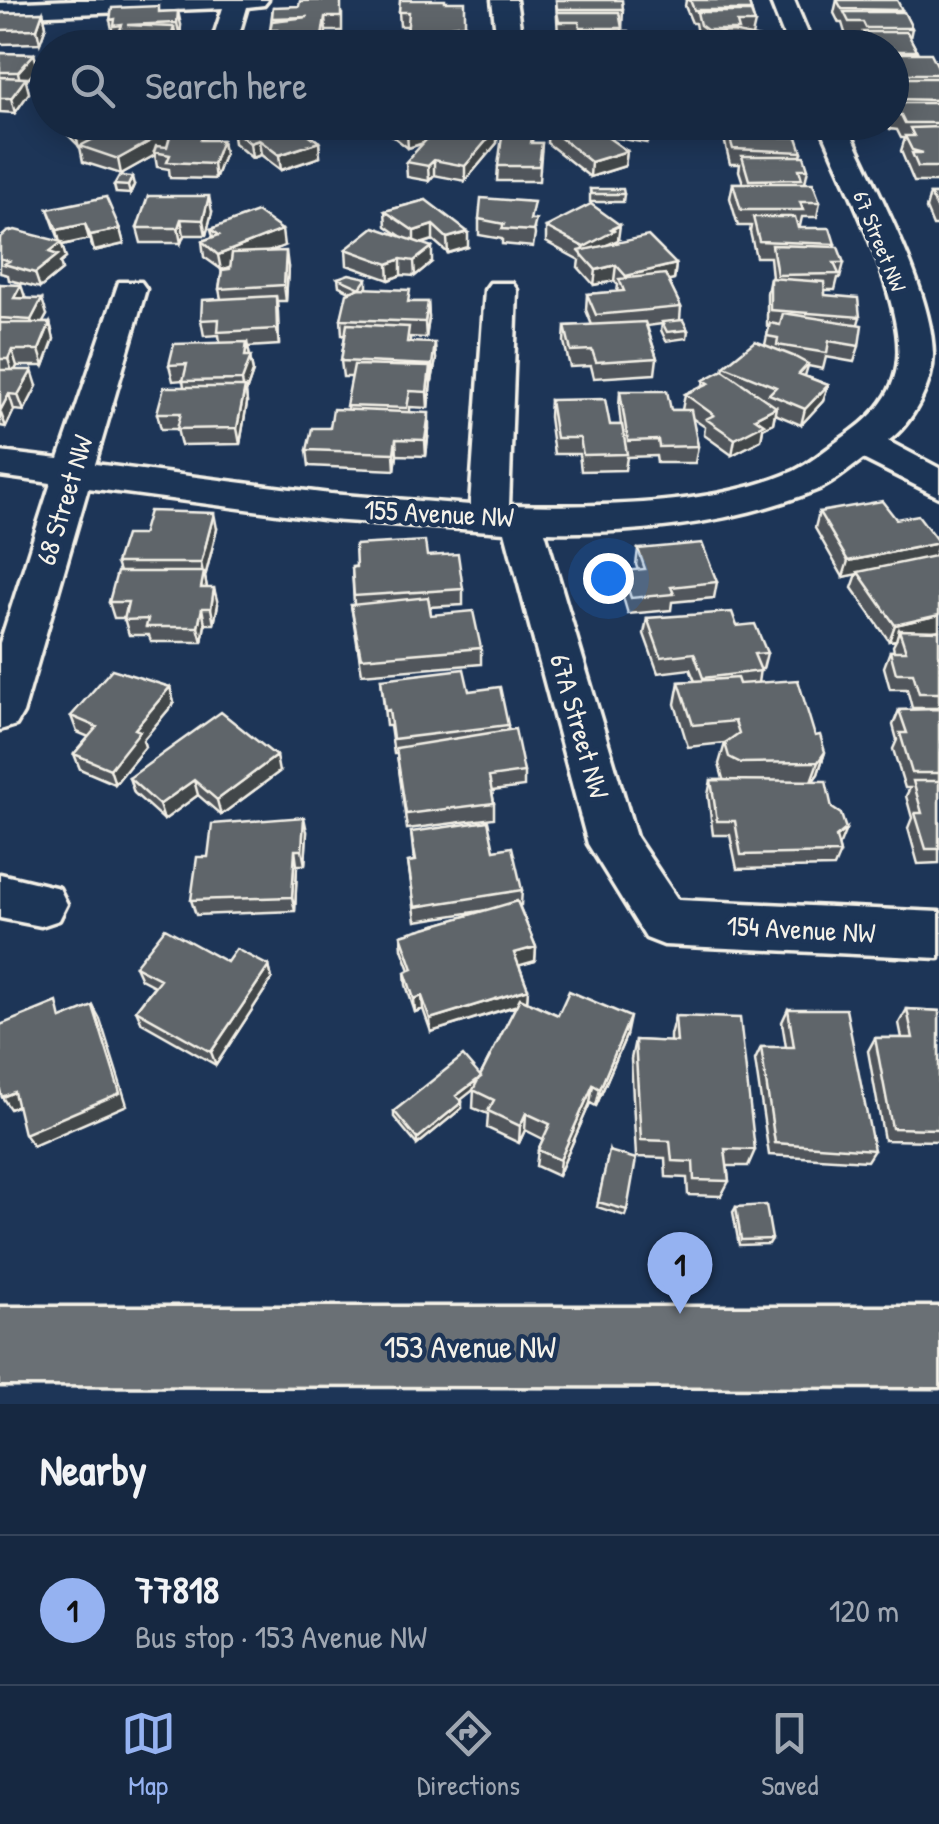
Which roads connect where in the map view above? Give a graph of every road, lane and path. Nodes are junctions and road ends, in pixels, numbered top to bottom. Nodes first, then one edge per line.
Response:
1 (256, 0) edge
2 (504, 0) edge
3 (782, 0) edge
4 (237, 1) edge
5 (0, 10) edge
6 (228, 30) edge
7 (508, 30) edge
8 (794, 30) edge
9 (839, 140) edge
10 (130, 289) dead end
11 (500, 290) dead end
12 (866, 446) junction
13 (0, 464) edge
14 (73, 472) junction
15 (939, 484) edge
16 (505, 518) junction
17 (0, 712) edge
18 (664, 922) joint
19 (939, 936) edge
20 (0, 1346) edge
21 (939, 1347) edge

1 - 4 street
2 - 7 street
3 - 8 street
4 - 5 street
4 - 6 street
9 - 12 street, 67 Street NW
10 - 14 street, 68 Street NW
11 - 16 street, 67A Street NW
12 - 15 street
12 - 16 street, 155 Avenue NW
13 - 14 street, 155 Avenue NW
14 - 16 street, 155 Avenue NW
14 - 17 street, 68 Street NW
16 - 18 street, 67A Street NW
18 - 19 street, 154 Avenue NW
20 - 21 main road, 153 Avenue NW

